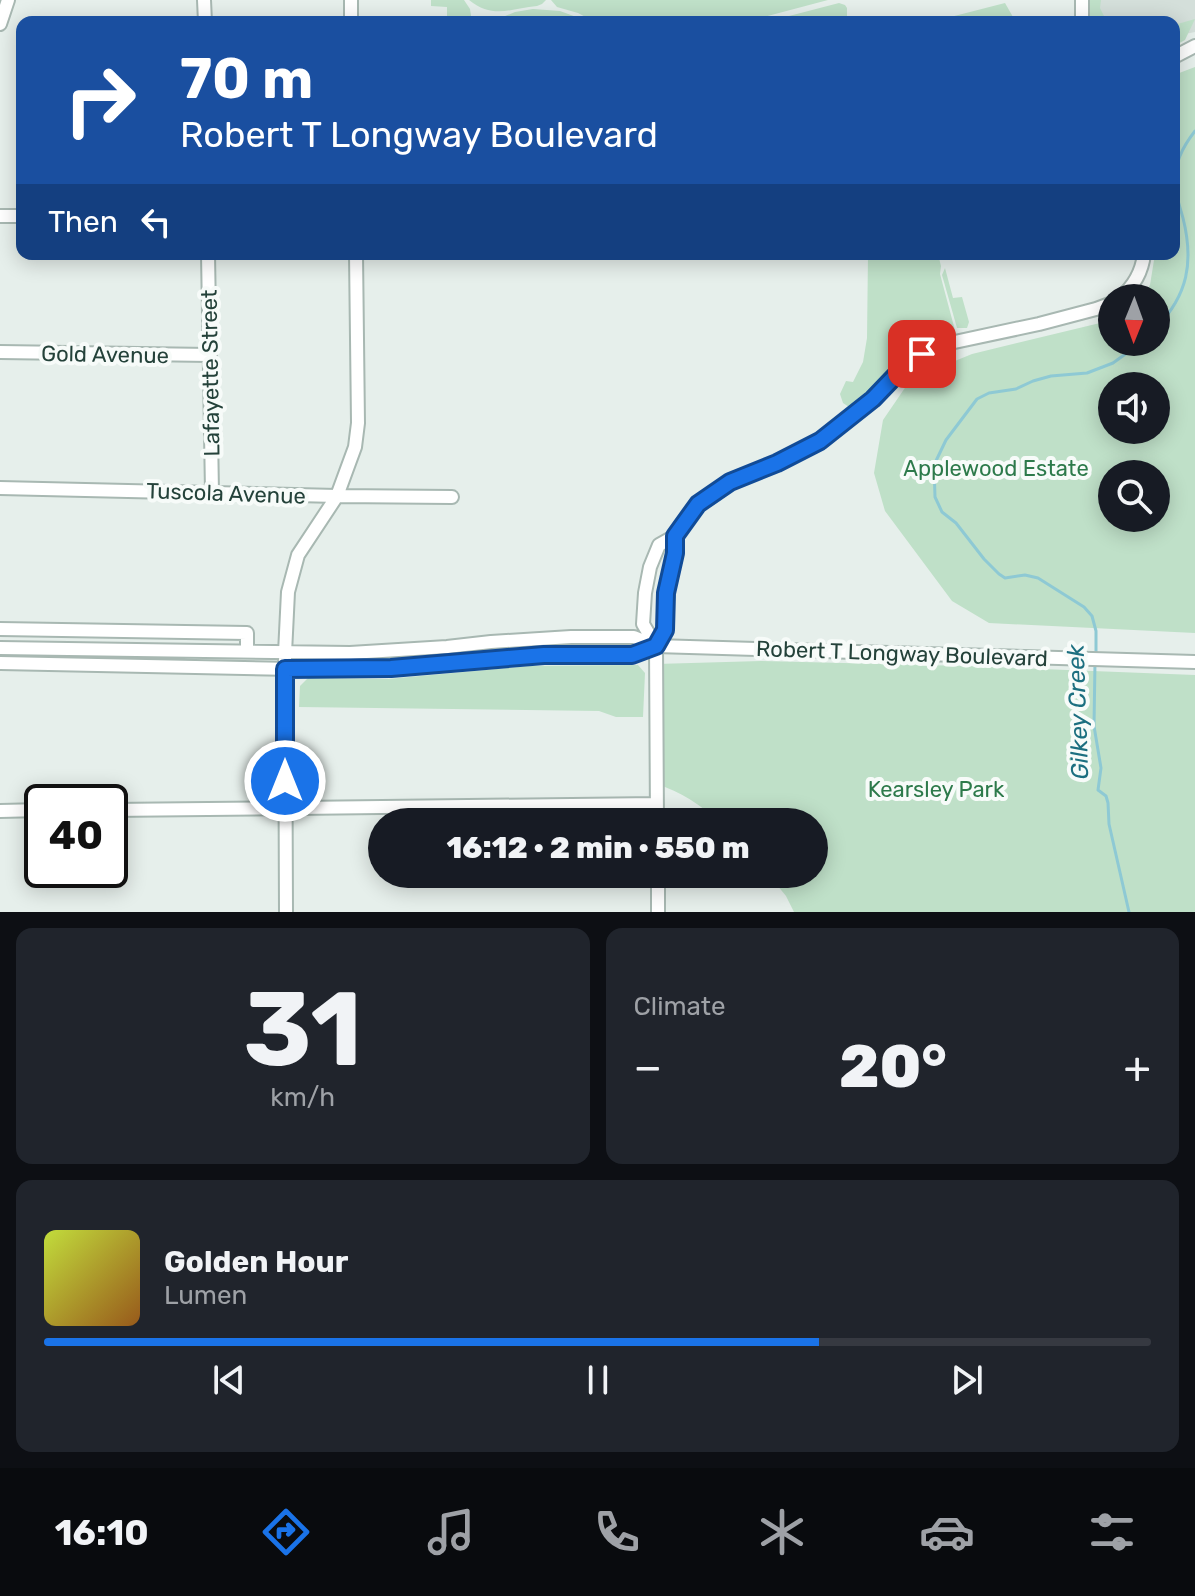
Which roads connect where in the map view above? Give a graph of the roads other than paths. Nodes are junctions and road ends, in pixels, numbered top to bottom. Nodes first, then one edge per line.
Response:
1 (8, 0) edge
2 (0, 24) edge
3 (208, 260) edge
4 (356, 260) edge
5 (1143, 260) edge
6 (1134, 284) edge
7 (1098, 308) edge
8 (0, 352) edge
9 (210, 355) junction
10 (0, 488) edge
11 (212, 492) junction
12 (337, 496) junction
13 (452, 497) dead end
14 (675, 536) junction
15 (0, 629) edge
16 (656, 646) junction
17 (0, 648) edge
18 (247, 651) junction
19 (285, 653) junction
20 (1195, 662) edge
21 (0, 663) edge
22 (285, 669) junction
23 (657, 804) junction
24 (657, 808) edge
25 (286, 809) junction
26 (24, 810) edge
27 (128, 810) edge
28 (0, 811) edge
29 (658, 888) edge
30 (286, 912) edge
31 (658, 912) edge

1 - 2 street
3 - 9 street, Lafayette Street
4 - 12 street
5 - 6 street
7 - 14 street
8 - 9 street, Gold Avenue
9 - 11 street, Lafayette Street
10 - 11 street, Tuscola Avenue
11 - 12 street, Tuscola Avenue
12 - 13 street, Tuscola Avenue
12 - 19 street
14 - 16 street
14 - 16 street
15 - 18 street
16 - 19 street, Robert T Longway Boulevard
16 - 20 street, Robert T Longway Boulevard
16 - 22 street, Robert T Longway Boulevard
16 - 23 street
17 - 18 street, Robert T Longway Boulevard
18 - 19 street, Robert T Longway Boulevard
19 - 22 street
21 - 22 street, Robert T Longway Boulevard
22 - 25 street
23 - 24 street
23 - 25 street
25 - 27 street
25 - 30 street
26 - 28 street
29 - 31 street

